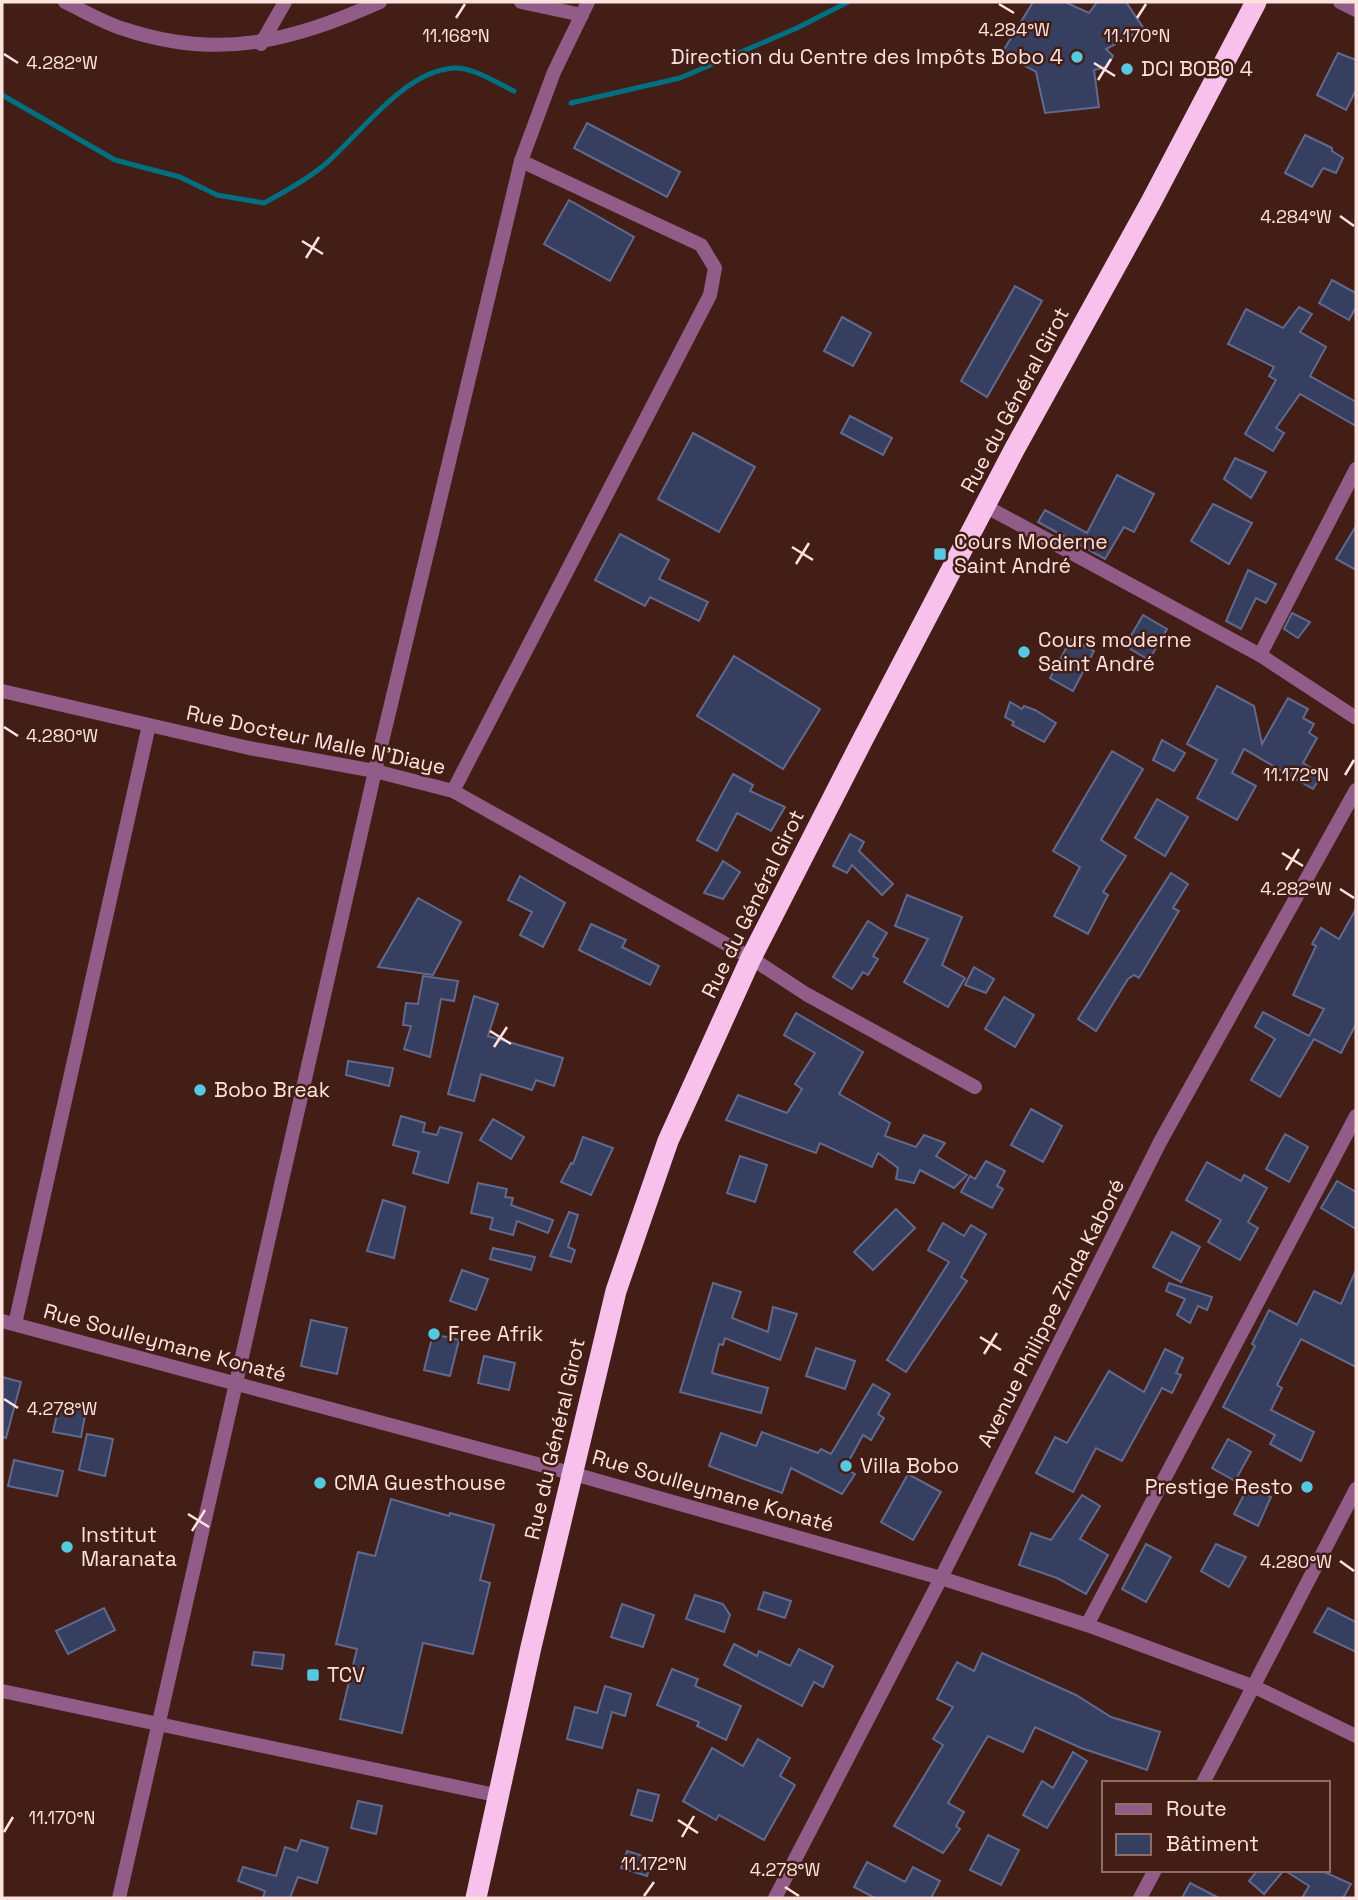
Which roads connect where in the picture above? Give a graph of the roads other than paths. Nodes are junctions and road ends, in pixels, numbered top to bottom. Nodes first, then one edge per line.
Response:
1 (65, 2) edge
2 (285, 2) edge
3 (380, 2) edge
4 (522, 2) edge
5 (1256, 2) edge
6 (1340, 2) edge
7 (585, 8) edge
8 (1356, 10) edge
9 (261, 44) junction
10 (520, 161) junction
11 (1356, 469) edge
12 (985, 506) junction
13 (1261, 654) junction
14 (2, 691) edge
15 (1356, 718) edge
16 (149, 725) junction
17 (375, 771) junction
18 (1356, 790) edge
19 (453, 791) junction
20 (751, 958) junction
21 (975, 1087) dead end
22 (1356, 1116) edge
23 (9, 1323) edge
24 (237, 1383) junction
25 (574, 1474) junction
26 (1356, 1489) edge
27 (942, 1578) junction
28 (1087, 1625) junction
29 (1255, 1687) junction
30 (2, 1690) edge
31 (157, 1724) junction
32 (1356, 1736) edge
33 (1204, 1781) edge
34 (500, 1796) junction
35 (1154, 1872) edge
36 (119, 1898) edge
37 (476, 1898) edge
38 (775, 1898) edge
39 (1140, 1898) edge

1 - 9 street
2 - 9 street
3 - 9 street
4 - 7 street
5 - 12 highway, Rue du Général Girot
6 - 8 street
7 - 10 street
10 - 17 street
10 - 19 street
11 - 13 street
12 - 13 street
12 - 20 highway, Rue du Général Girot
13 - 15 street
14 - 16 street, Rue Docteur Malle N'Diaye
16 - 17 street, Rue Docteur Malle N'Diaye
16 - 23 street
17 - 19 street, Rue Docteur Malle N'Diaye
17 - 24 street
18 - 27 street, Avenue Philippe Zinda Kaboré
19 - 20 street, Rue Docteur Malle N'Diaye
20 - 21 street, Rue Docteur Malle N'Diaye
20 - 25 highway, Rue du Général Girot
22 - 28 street
23 - 24 street, Rue Soulleymane Konaté
24 - 25 street, Rue Soulleymane Konaté
24 - 31 street
25 - 27 street, Rue Soulleymane Konaté
25 - 34 highway, Rue du Général Girot
26 - 29 street
27 - 28 street, Rue Soulleymane Konaté
27 - 38 street, Avenue Philippe Zinda Kaboré
28 - 29 street, Rue Soulleymane Konaté
29 - 32 street, Rue Soulleymane Konaté
29 - 33 street
30 - 31 street
31 - 34 street
31 - 36 street
34 - 37 highway, Rue du Général Girot
35 - 39 street

